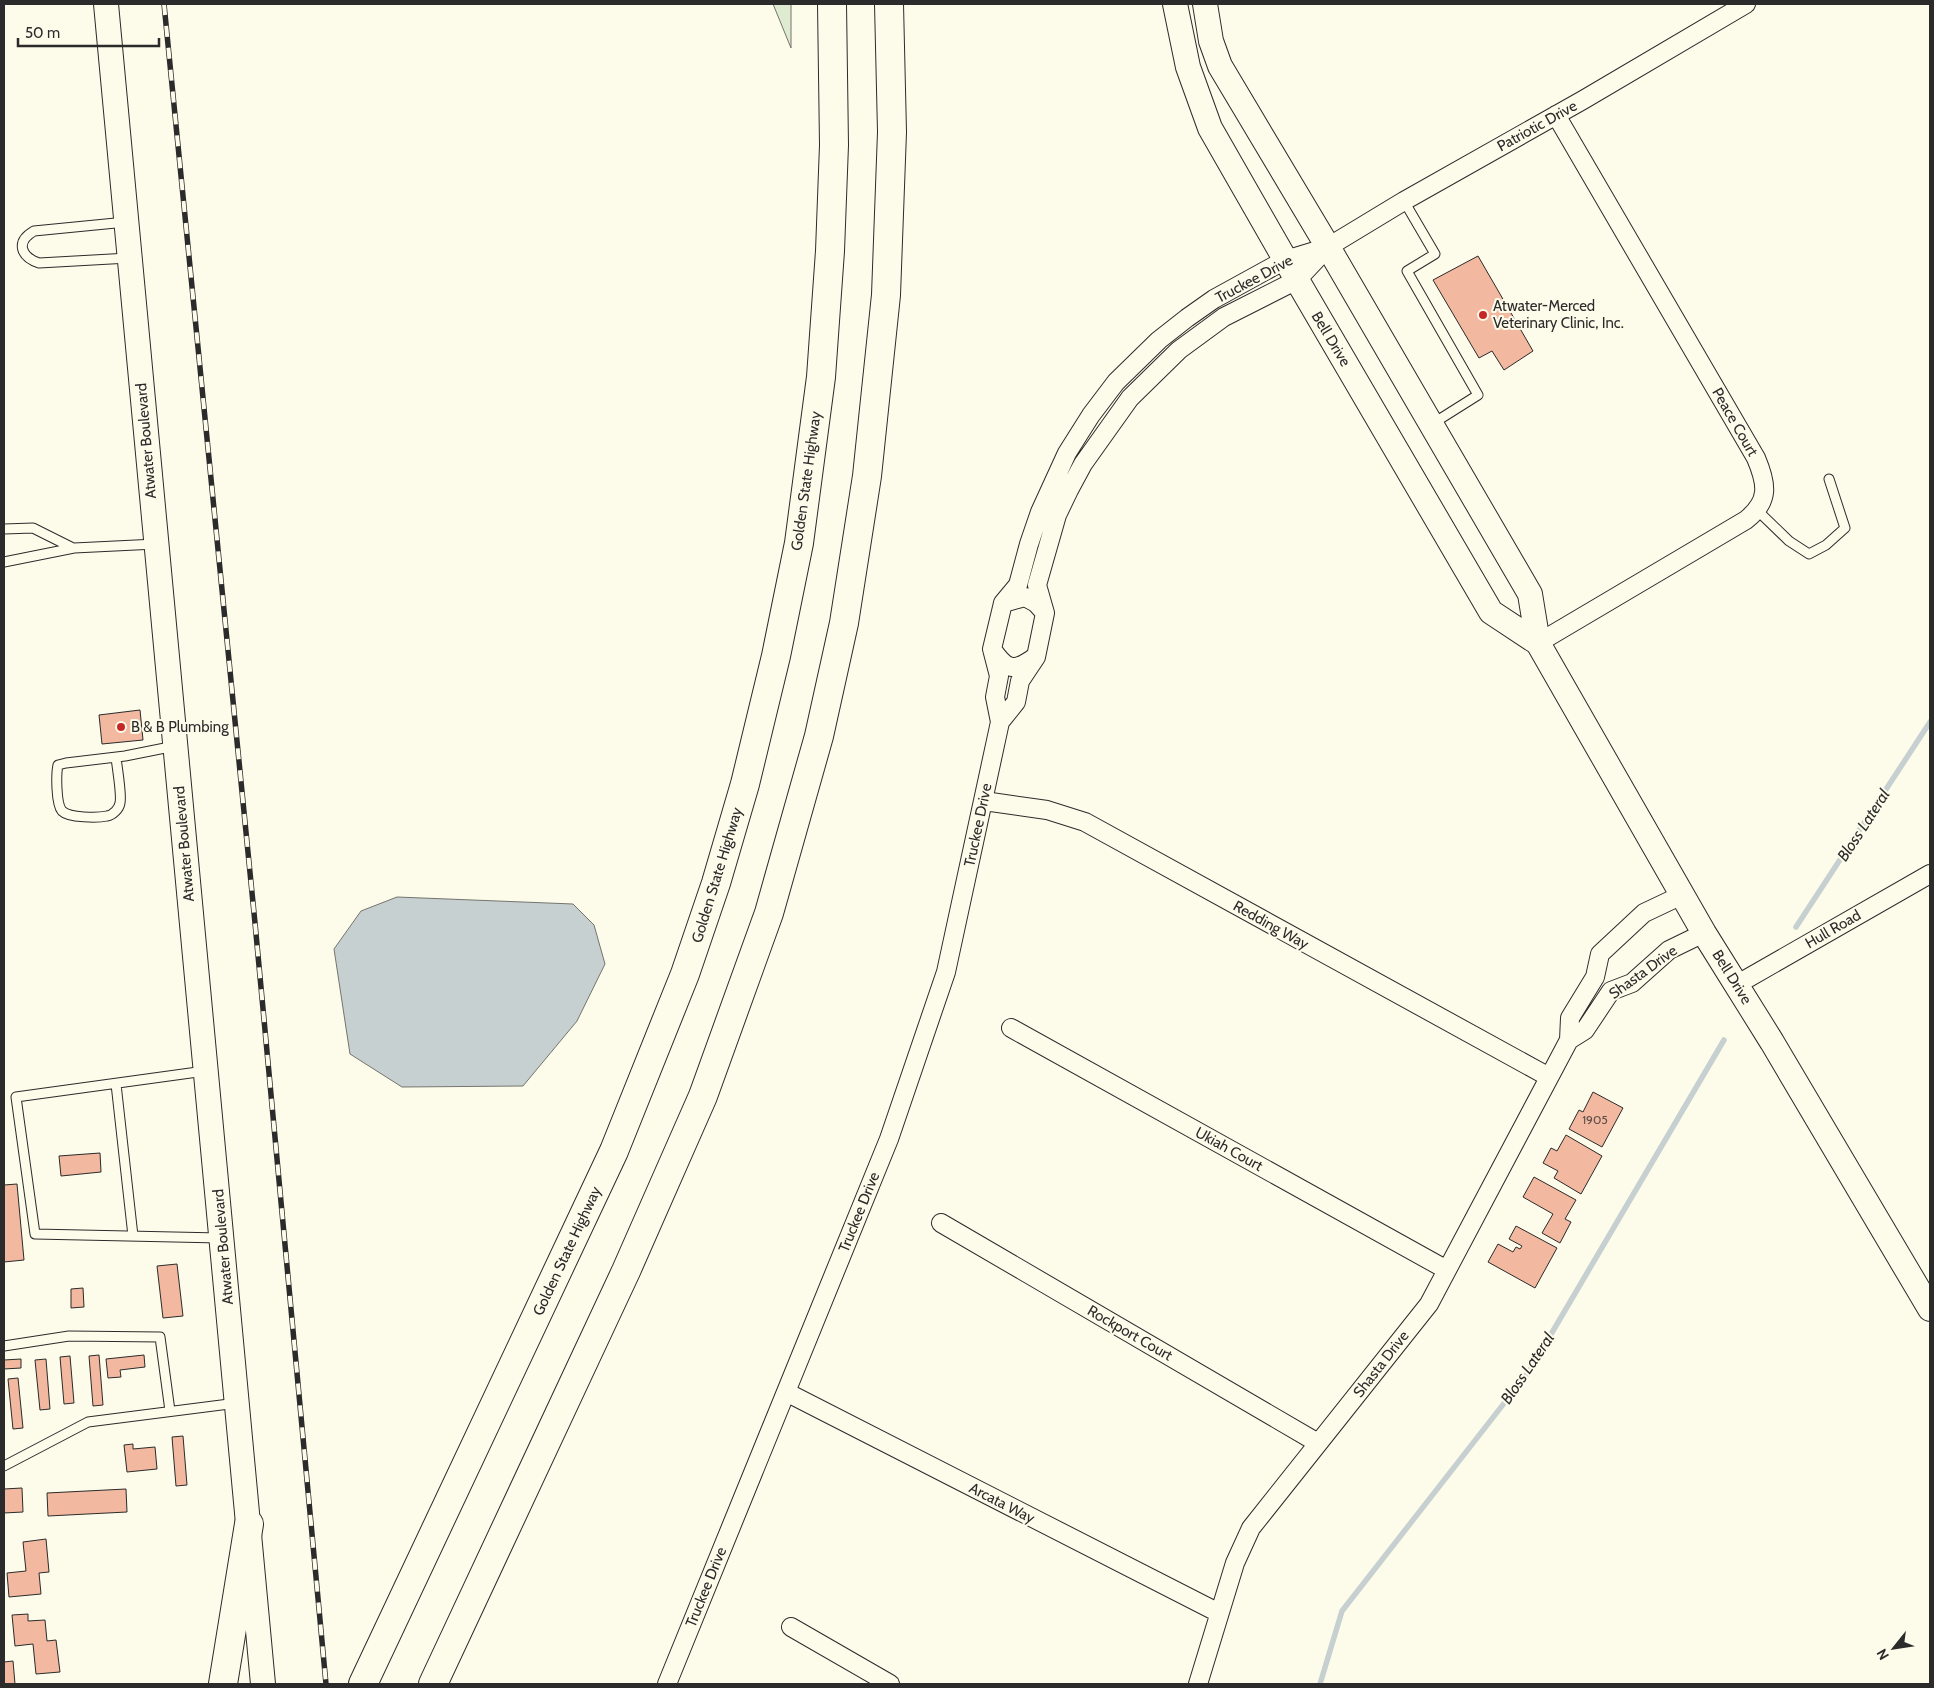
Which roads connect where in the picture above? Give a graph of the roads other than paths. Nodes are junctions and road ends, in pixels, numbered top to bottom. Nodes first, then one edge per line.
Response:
1 (106, 4) edge
2 (832, 4) edge
3 (888, 4) edge
4 (1174, 4) edge
5 (1205, 4) edge
6 (1746, 4) edge
7 (1556, 116) junction
8 (1404, 201) junction
9 (126, 222) junction
10 (1328, 247) junction
11 (129, 258) junction
12 (1285, 260) junction
13 (1296, 280) junction
14 (1138, 361) junction
15 (1152, 376) junction
16 (1431, 424) junction
17 (1830, 479) dead end
18 (1062, 485) junction
19 (1758, 511) junction
20 (4, 529) edge
21 (156, 544) junction
22 (74, 548) junction
23 (4, 562) edge
24 (1003, 603) junction
25 (1045, 613) junction
26 (1538, 643) junction
27 (992, 649) junction
28 (1036, 657) junction
29 (1000, 722) junction
30 (175, 746) junction
31 (116, 757) junction
32 (984, 801) junction
33 (1930, 874) edge
34 (1682, 895) junction
35 (1704, 933) junction
36 (1595, 977) junction
37 (1736, 985) junction
38 (1611, 991) junction
39 (1011, 1028) dead end
40 (1569, 1040) junction
41 (206, 1071) junction
42 (1548, 1077) junction
43 (116, 1084) junction
44 (941, 1223) dead end
45 (134, 1236) junction
46 (222, 1238) junction
47 (1447, 1270) junction
48 (1930, 1309) edge
49 (4, 1346) edge
50 (786, 1392) junction
51 (237, 1403) junction
52 (170, 1412) junction
53 (1318, 1443) junction
54 (4, 1466) edge
55 (249, 1524) junction
56 (1219, 1613) junction
57 (791, 1627) dead end
58 (223, 1684) edge
59 (263, 1684) edge
60 (363, 1684) edge
61 (433, 1684) edge
62 (666, 1684) edge
63 (890, 1684) edge
64 (1198, 1684) edge

1 - 9 street, Atwater Boulevard
2 - 60 highway, Golden State Highway
3 - 61 highway
4 - 12 street, Bell Drive
5 - 10 street, Bell Drive
6 - 7 street, Patriotic Drive
7 - 8 street, Patriotic Drive
7 - 19 street, Peace Court
8 - 10 street, Patriotic Drive
8 - 16 lane
9 - 11 street, Atwater Boulevard
9 - 11 lane
10 - 12 street, Truckee Drive
10 - 13 street, Truckee Drive
10 - 16 street, Bell Drive
11 - 21 street, Atwater Boulevard
12 - 13 street, Bell Drive
12 - 14 street, Truckee Drive
13 - 15 street, Truckee Drive
13 - 26 street, Bell Drive
14 - 15 street
14 - 18 street, Truckee Drive
15 - 18 street, Truckee Drive
16 - 26 street, Bell Drive
17 - 19 lane
18 - 24 street, Truckee Drive
18 - 25 street, Truckee Drive
19 - 26 street
20 - 22 lane
21 - 22 lane
21 - 30 street, Atwater Boulevard
22 - 23 lane
24 - 25 street
24 - 27 street, Truckee Drive
25 - 28 street, Truckee Drive
26 - 34 street, Bell Drive
27 - 28 street
27 - 29 street, Truckee Drive
28 - 29 street, Truckee Drive
29 - 32 street, Truckee Drive
30 - 31 lane
30 - 41 street, Atwater Boulevard
31 - 31 lane
32 - 42 street, Redding Way
32 - 50 street, Truckee Drive
33 - 37 street, Hull Road
34 - 35 street, Bell Drive
34 - 36 street, Shasta Drive
35 - 37 street, Bell Drive
35 - 38 street, Shasta Drive
36 - 38 street
36 - 40 street, Shasta Drive
37 - 48 street, Bell Drive
38 - 40 street, Shasta Drive
39 - 47 street, Ukiah Court
40 - 42 street, Shasta Drive
41 - 43 lane
41 - 46 street, Atwater Boulevard
42 - 47 street, Shasta Drive
43 - 45 lane
43 - 45 lane
44 - 53 street, Rockport Court
45 - 46 lane
46 - 51 street, Atwater Boulevard
47 - 53 street, Shasta Drive
49 - 52 lane
50 - 56 street, Arcata Way
50 - 62 street, Truckee Drive
51 - 52 lane
51 - 55 street, Atwater Boulevard
52 - 54 lane
53 - 56 street, Shasta Drive
55 - 58 highway
55 - 59 street, Atwater Boulevard
56 - 64 street, Shasta Drive
57 - 63 street

